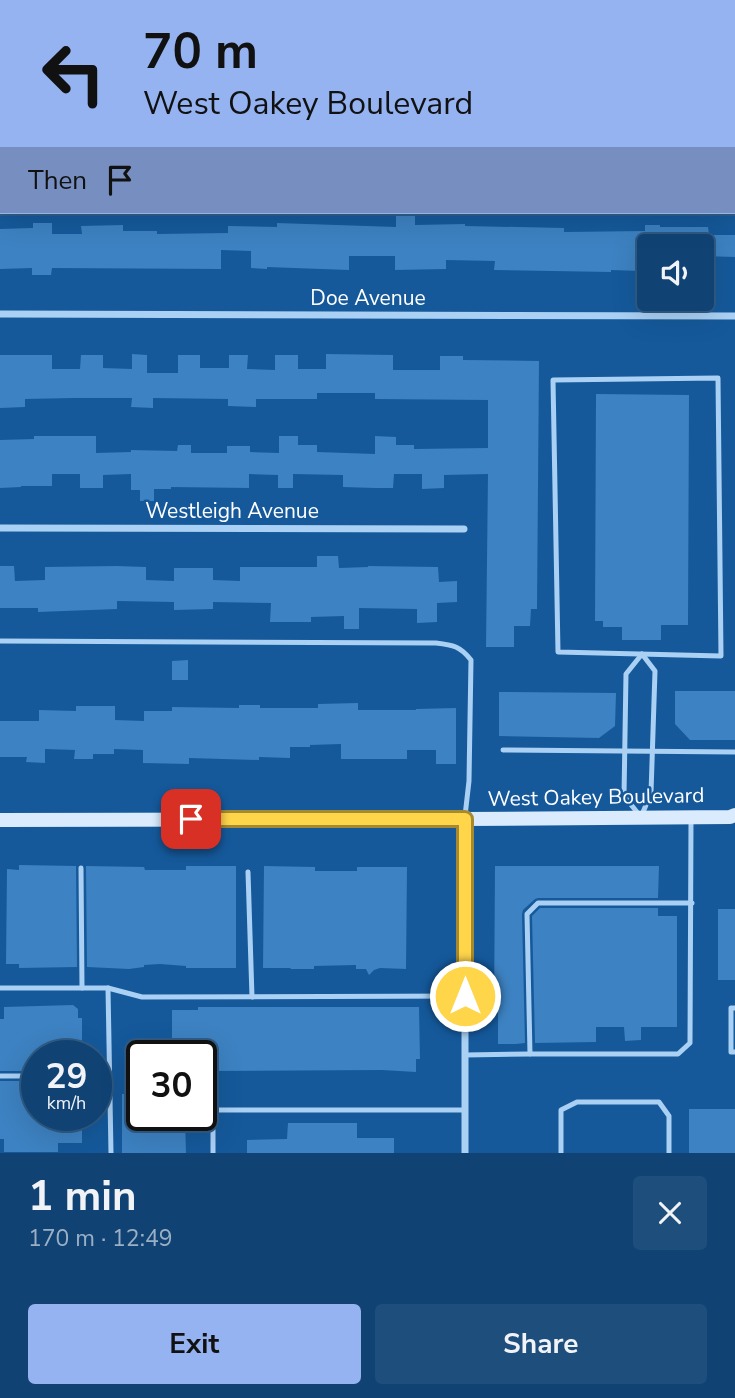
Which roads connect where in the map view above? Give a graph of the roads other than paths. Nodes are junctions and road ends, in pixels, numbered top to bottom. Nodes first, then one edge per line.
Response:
1 (0, 314) edge
2 (735, 316) edge
3 (0, 528) edge
4 (464, 529) dead end
5 (0, 641) edge
6 (642, 654) junction
7 (502, 750) dead end
8 (625, 751) junction
9 (653, 752) junction
10 (735, 752) edge
11 (641, 817) junction
12 (691, 817) junction
13 (733, 817) edge
14 (465, 819) junction
15 (0, 820) edge
16 (81, 868) dead end
17 (248, 872) dead end
18 (692, 903) junction
19 (0, 988) edge
20 (82, 988) junction
21 (107, 988) junction
22 (465, 996) junction
23 (252, 997) junction
24 (735, 1008) edge
25 (108, 1040) edge
26 (735, 1052) edge
27 (530, 1054) junction
28 (465, 1055) junction
29 (0, 1076) edge
30 (21, 1076) edge
31 (465, 1110) junction
32 (110, 1131) edge
33 (111, 1153) edge
34 (213, 1153) edge
35 (465, 1153) edge
36 (561, 1153) edge
37 (670, 1153) edge

1 - 2 street, Doe Avenue
3 - 4 street, Westleigh Avenue
5 - 14 lane
6 - 6 lane
6 - 8 lane
6 - 9 lane
7 - 8 lane
8 - 9 lane
8 - 11 lane
9 - 10 lane
9 - 11 lane
11 - 12 main road, West Oakey Boulevard
11 - 14 main road, West Oakey Boulevard
12 - 13 main road, West Oakey Boulevard
12 - 18 lane
14 - 15 main road, West Oakey Boulevard
14 - 22 street
16 - 20 lane
17 - 23 lane
18 - 27 lane
18 - 27 lane
19 - 20 lane
20 - 21 lane
21 - 23 lane
21 - 25 lane
22 - 23 lane
22 - 28 street
24 - 26 lane
27 - 28 lane
28 - 31 street
29 - 30 lane
31 - 34 lane
31 - 35 street
32 - 33 lane
36 - 37 lane

